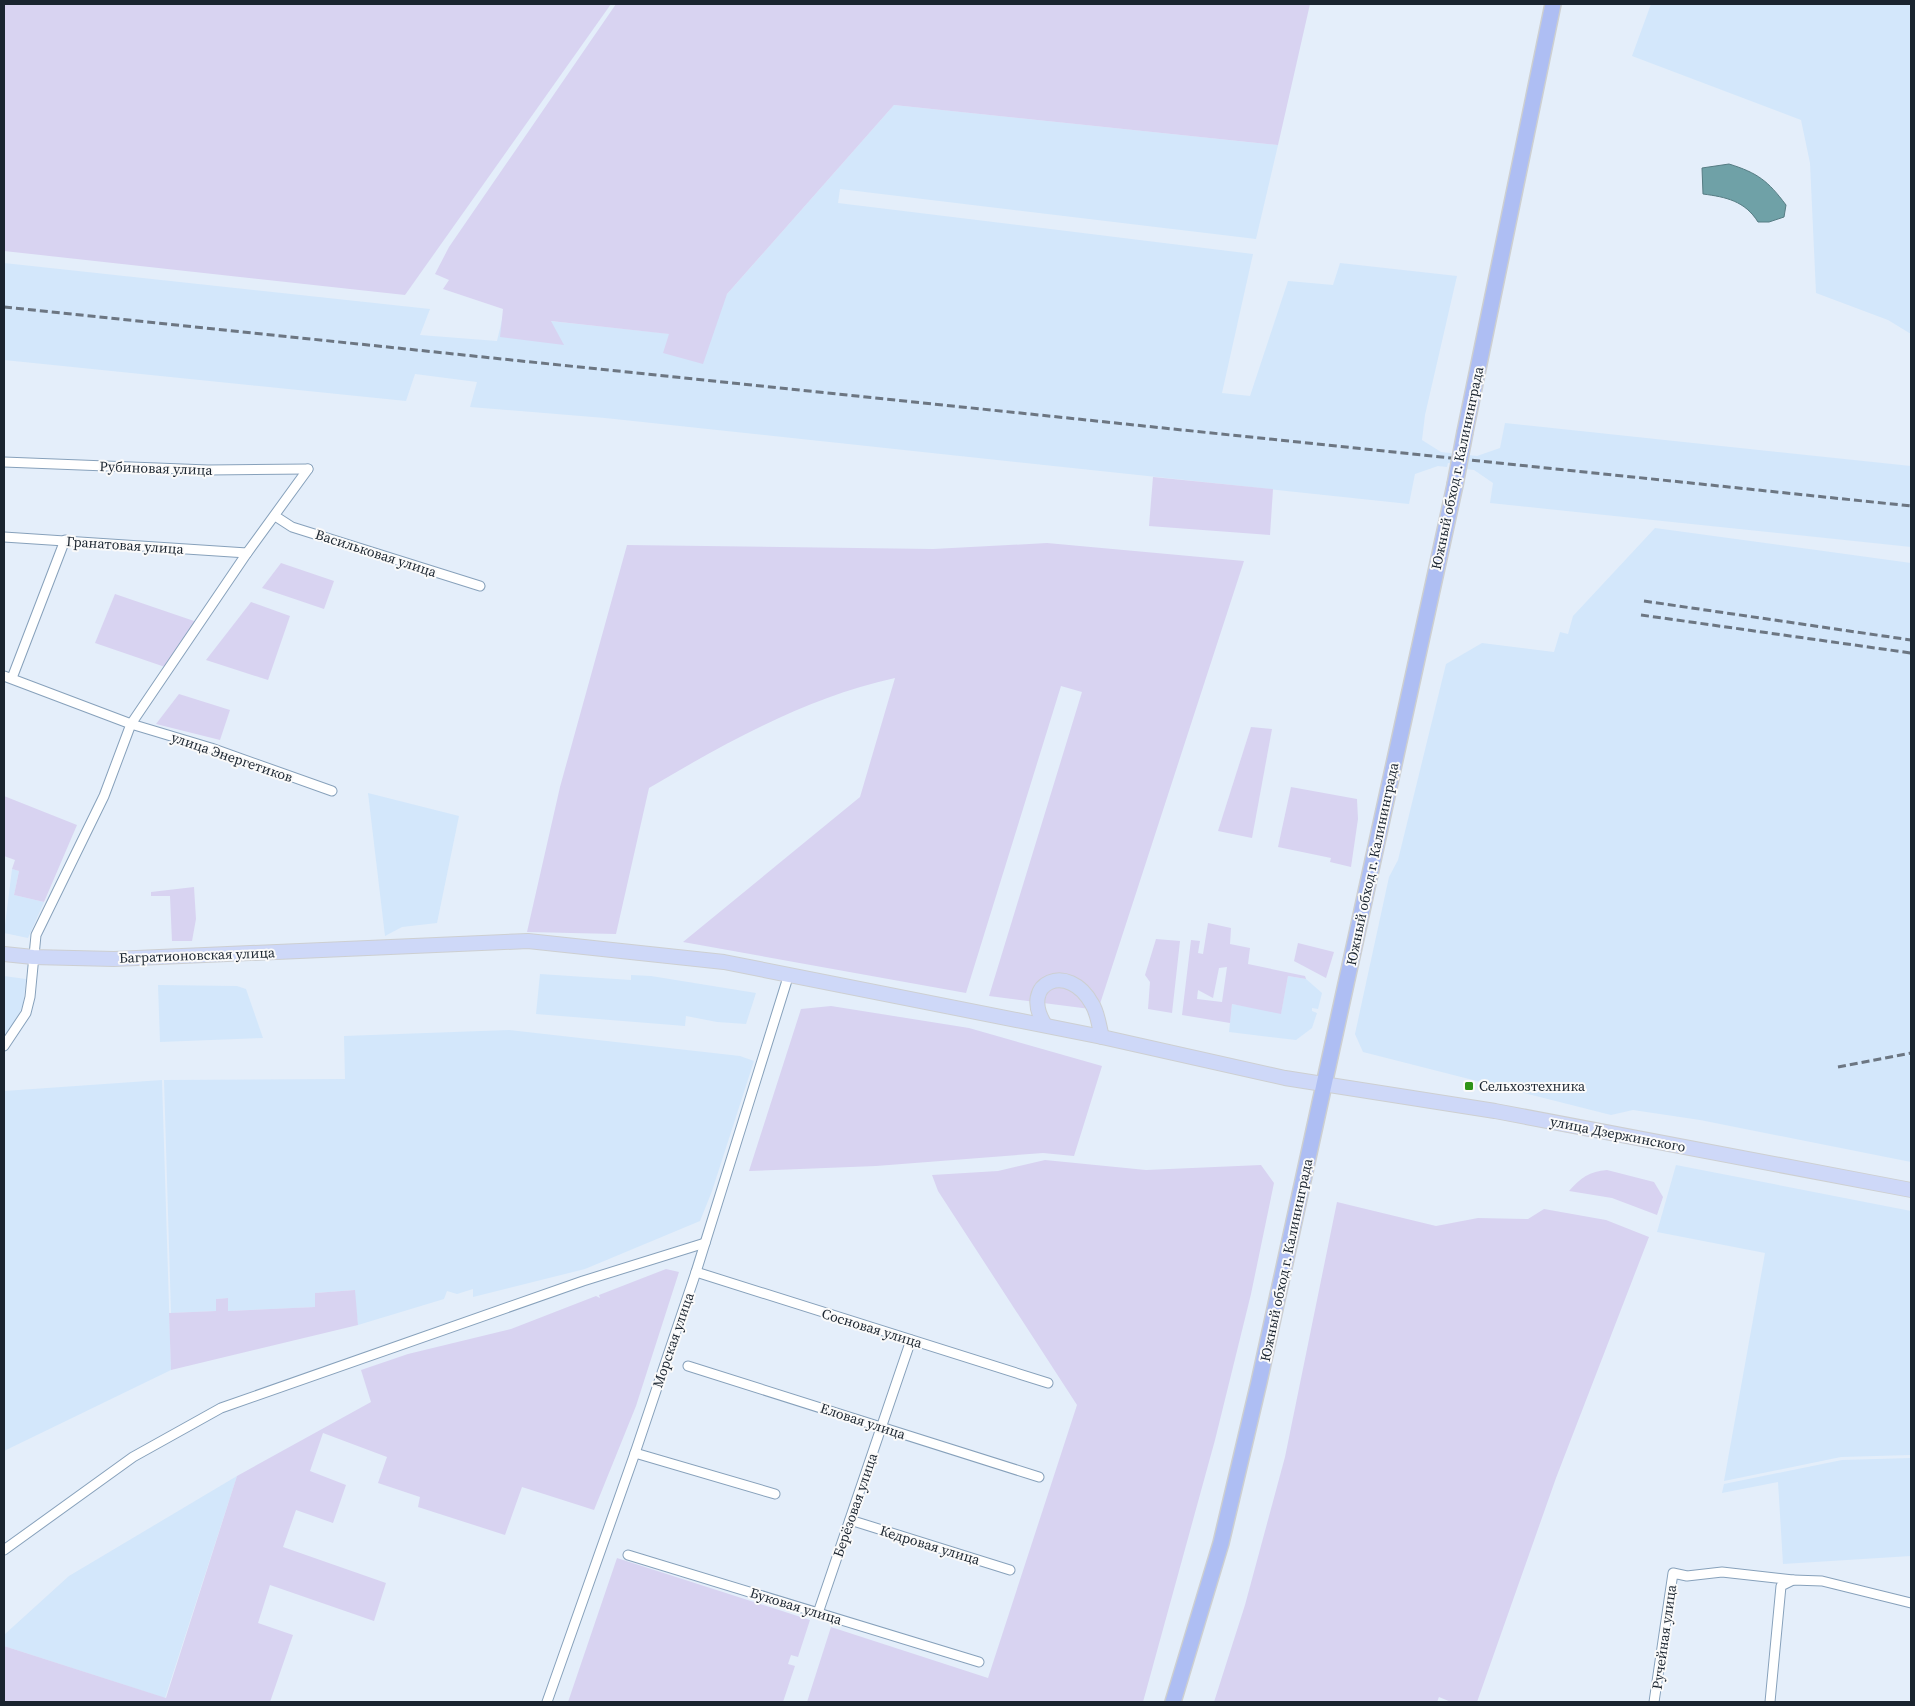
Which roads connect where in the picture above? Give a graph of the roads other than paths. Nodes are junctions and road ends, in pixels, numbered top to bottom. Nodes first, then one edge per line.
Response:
1 (1554, 4) edge
2 (4, 462) edge
3 (275, 516) junction
4 (4, 537) edge
5 (65, 540) junction
6 (247, 553) junction
7 (480, 586) dead end
8 (8, 677) edge
9 (131, 724) junction
10 (332, 792) dead end
11 (4, 954) edge
12 (33, 957) junction
13 (789, 974) junction
14 (1045, 1025) junction
15 (1102, 1037) junction
16 (4, 1046) edge
17 (1323, 1084) junction
18 (1911, 1190) edge
19 (705, 1243) junction
20 (696, 1272) junction
21 (911, 1340) junction
22 (688, 1366) dead end
23 (1048, 1383) dead end
24 (882, 1427) junction
25 (635, 1453) junction
26 (1038, 1477) dead end
27 (775, 1494) dead end
28 (850, 1520) junction
29 (4, 1550) edge
30 (628, 1555) dead end
31 (1010, 1570) dead end
32 (1793, 1580) junction
33 (1911, 1603) edge
34 (818, 1613) junction
35 (979, 1662) dead end
36 (547, 1702) edge
37 (1173, 1702) edge
38 (1654, 1702) edge
39 (1770, 1702) edge

1 - 17 highway, Южный обход г. Калининграда, bridge
2 - 3 street, Рубиновая улица
3 - 6 street
3 - 7 street, Васильковая улица
4 - 5 street, Гранатовая улица
5 - 6 street, Гранатовая улица
5 - 8 street
6 - 9 street
8 - 9 street
9 - 10 street, улица Энергетиков
9 - 12 street
11 - 12 main road, Багратионовская улица
12 - 13 main road, Багратионовская улица
12 - 16 street
13 - 14 main road, улица Дзержинского
13 - 19 street, Морская улица
14 - 15 main road, улица Дзержинского
14 - 15 main road
15 - 17 main road, улица Дзержинского
17 - 18 main road, улица Дзержинского
17 - 37 highway, Южный обход г. Калининграда
19 - 20 street, Морская улица
19 - 29 street
20 - 21 street, Сосновая улица
20 - 25 street, Морская улица
21 - 23 street, Сосновая улица
21 - 24 street, Берёзовая улица
22 - 24 street, Еловая улица
24 - 26 street, Еловая улица
24 - 28 street, Берёзовая улица
25 - 27 street
25 - 36 street, Морская улица
28 - 31 street, Кедровая улица
28 - 34 street, Берёзовая улица
30 - 34 street, Буковая улица
32 - 33 street
32 - 38 street, Ручейная улица
32 - 39 street
34 - 35 street, Буковая улица

